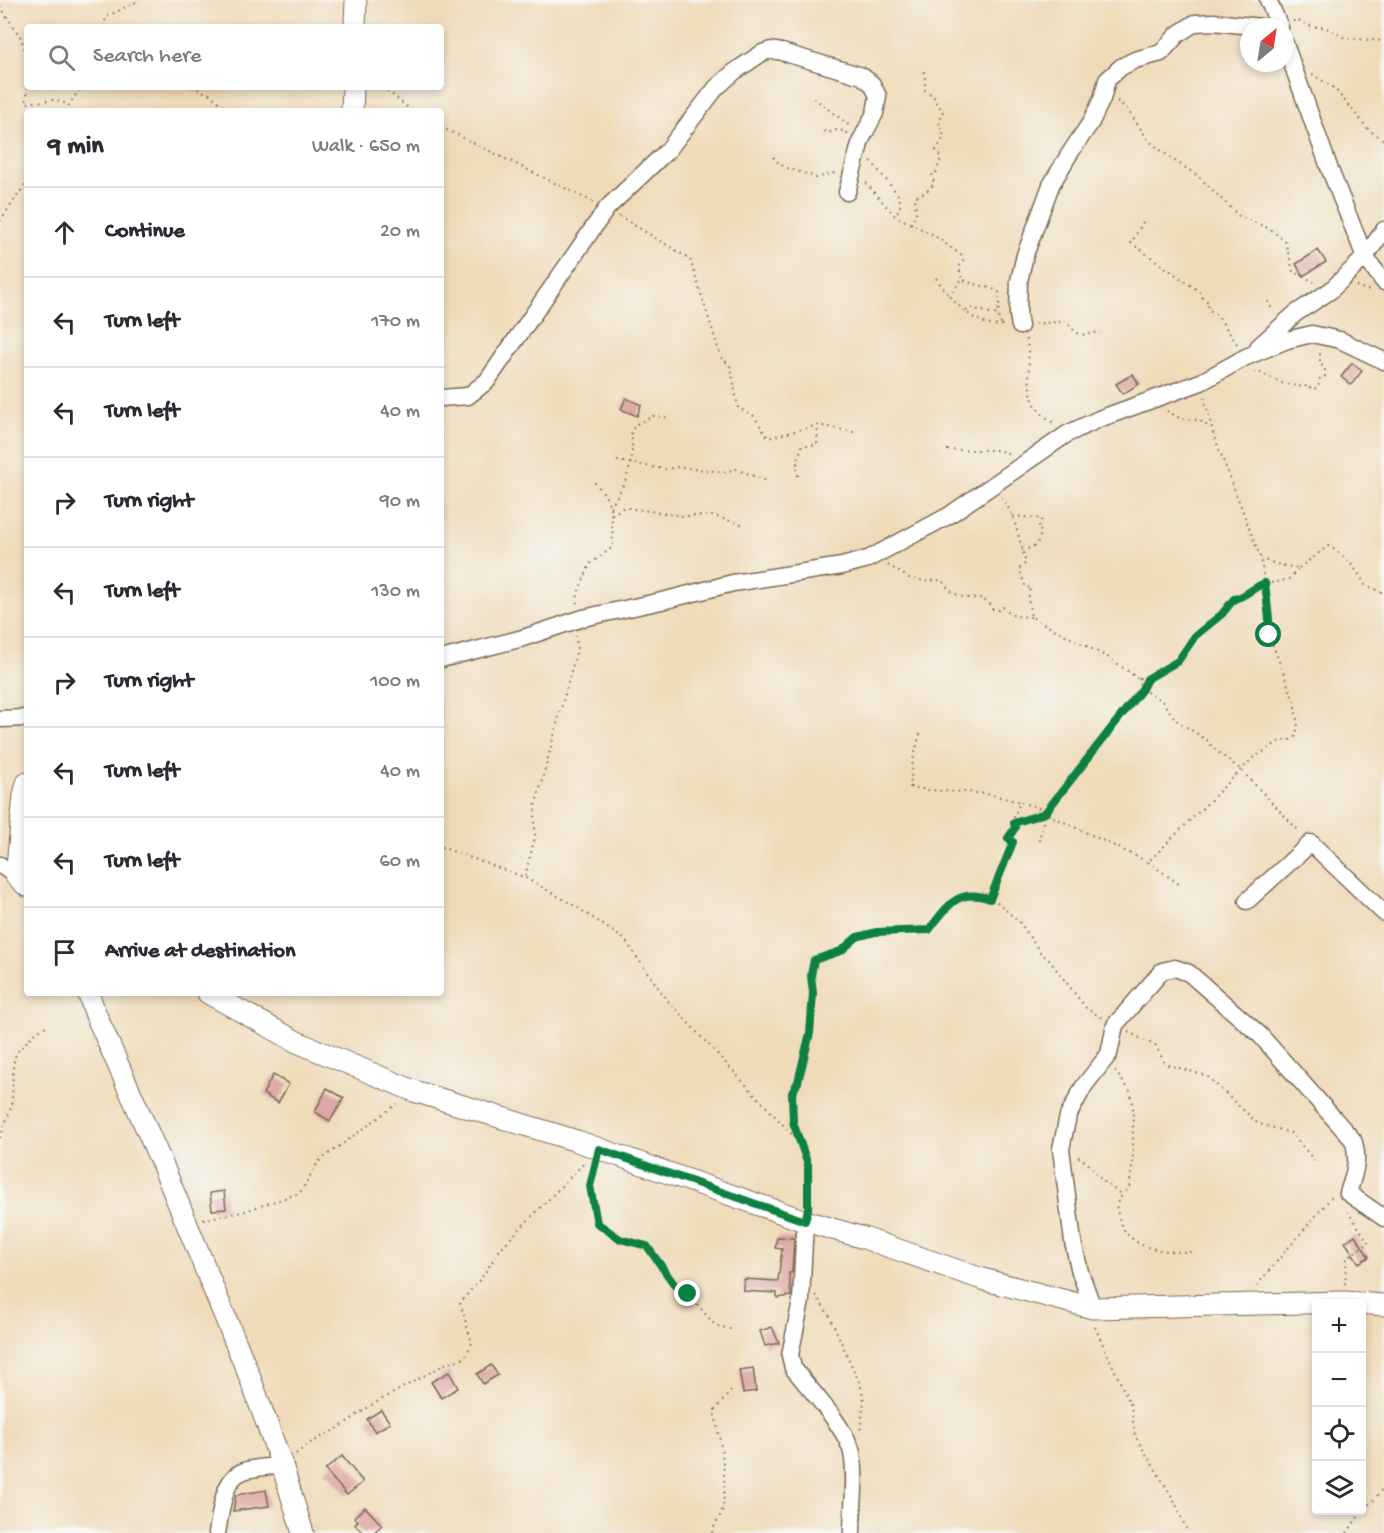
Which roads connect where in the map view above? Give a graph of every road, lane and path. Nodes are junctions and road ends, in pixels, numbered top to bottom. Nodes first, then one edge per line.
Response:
1 (140, 0) edge
2 (356, 0) edge
3 (1268, 0) edge
4 (0, 6) edge
5 (1270, 18) edge
6 (1294, 21) edge
7 (105, 24) edge
8 (355, 24) edge
9 (1240, 24) edge
10 (1384, 41) edge
11 (24, 48) edge
12 (1294, 57) edge
13 (922, 68) dead end
14 (1294, 71) edge
15 (1107, 80) junction
16 (28, 90) edge
17 (79, 90) edge
18 (200, 90) edge
19 (352, 90) edge
20 (387, 90) edge
21 (814, 98) dead end
22 (68, 104) junction
23 (66, 108) edge
24 (225, 108) edge
25 (351, 108) edge
26 (408, 108) edge
27 (444, 129) edge
28 (861, 140) junction
29 (1384, 140) edge
30 (24, 186) edge
31 (847, 192) dead end
32 (607, 208) junction
33 (0, 221) edge
34 (1143, 222) dead end
35 (911, 224) dead end
36 (1384, 230) edge
37 (932, 234) dead end
38 (1365, 256) junction
39 (936, 278) dead end
40 (962, 279) junction
41 (1380, 288) edge
42 (1350, 289) dead end
43 (1330, 291) junction
44 (949, 296) junction
45 (966, 311) junction
46 (998, 315) junction
47 (1002, 325) junction
48 (1020, 326) junction
49 (1101, 333) dead end
50 (1312, 334) junction
51 (1246, 357) junction
52 (1384, 361) edge
53 (1227, 369) junction
54 (1201, 382) junction
55 (444, 398) edge
56 (1148, 401) junction
57 (670, 418) dead end
58 (1211, 424) junction
59 (818, 425) junction
60 (854, 432) dead end
61 (1067, 434) junction
62 (947, 450) dead end
63 (617, 461) dead end
64 (1026, 462) junction
65 (632, 464) junction
66 (798, 476) dead end
67 (1005, 476) junction
68 (592, 479) dead end
69 (767, 481) dead end
70 (610, 507) junction
71 (612, 514) junction
72 (1013, 516) junction
73 (745, 523) dead end
74 (1022, 550) junction
75 (868, 559) junction
76 (1261, 559) junction
77 (1299, 568) junction
78 (1265, 583) junction
79 (1384, 593) edge
80 (1030, 617) junction
81 (583, 618) junction
82 (564, 625) junction
83 (444, 658) edge
84 (1137, 678) junction
85 (1147, 679) junction
86 (1142, 689) junction
87 (24, 718) edge
88 (0, 719) edge
89 (920, 734) dead end
90 (1241, 770) junction
91 (24, 795) edge
92 (1020, 802) junction
93 (1045, 812) junction
94 (1014, 823) junction
95 (1039, 841) dead end
96 (1311, 843) junction
97 (444, 848) edge
98 (1149, 862) junction
99 (14, 875) edge
100 (524, 877) junction
101 (1179, 884) dead end
102 (990, 899) junction
103 (1247, 901) dead end
104 (1384, 913) edge
105 (89, 996) edge
106 (213, 996) edge
107 (1115, 1025) junction
108 (46, 1026) dead end
109 (1109, 1054) junction
110 (414, 1091) junction
111 (0, 1138) edge
112 (802, 1145) junction
113 (599, 1149) junction
114 (1061, 1149) junction
115 (1314, 1160) dead end
116 (1122, 1194) junction
117 (1339, 1202) dead end
118 (1346, 1209) dead end
119 (1384, 1218) edge
120 (805, 1221) junction
121 (185, 1222) junction
122 (1191, 1252) dead end
123 (803, 1275) junction
124 (1344, 1299) edge
125 (1312, 1303) edge
126 (1241, 1304) junction
127 (1366, 1304) edge
128 (1384, 1305) edge
129 (1092, 1307) junction
130 (733, 1330) dead end
131 (731, 1391) dead end
132 (859, 1441) dead end
133 (282, 1465) junction
134 (1384, 1487) edge
135 (217, 1533) edge
136 (303, 1533) edge
137 (711, 1533) edge
138 (852, 1533) edge
139 (1188, 1533) edge
140 (1347, 1533) edge

1 - 7 path
2 - 8 street
3 - 5 street
4 - 11 path
6 - 10 path
9 - 15 street
12 - 29 path
13 - 35 path
14 - 38 street
15 - 43 path
15 - 48 street
16 - 22 path
17 - 22 path
18 - 24 path
19 - 25 street
20 - 26 path
21 - 28 path
22 - 23 path
27 - 32 path
28 - 31 street
28 - 32 street
30 - 33 path
32 - 55 street
32 - 59 path
34 - 51 path
36 - 38 street
37 - 40 path
38 - 41 street
38 - 43 street
39 - 44 path
40 - 44 path
40 - 46 path
41 - 42 path
43 - 51 street
44 - 45 path
45 - 46 path
45 - 47 path
46 - 47 path
47 - 48 path
48 - 49 path
48 - 61 path
50 - 51 street
50 - 52 street
50 - 53 path
51 - 53 street
53 - 54 street
54 - 56 street
54 - 58 path
56 - 58 path
56 - 61 street
57 - 65 path
58 - 76 path
59 - 60 path
59 - 66 path
61 - 64 street
62 - 64 path
63 - 65 path
64 - 67 street
65 - 69 path
65 - 70 path
67 - 72 path
67 - 75 street
68 - 70 path
70 - 71 path
71 - 73 path
71 - 81 path
72 - 74 path
72 - 74 path
74 - 80 path
75 - 80 path
75 - 81 street
76 - 77 path
76 - 78 path
77 - 78 path
77 - 79 path
78 - 85 path
78 - 90 path
80 - 84 path
81 - 82 street
82 - 83 street
82 - 100 path
84 - 85 path
84 - 86 path
85 - 86 path
86 - 90 path
86 - 93 path
87 - 88 street
89 - 92 path
90 - 96 path
90 - 98 path
91 - 99 street
92 - 93 path
92 - 94 path
93 - 94 path
93 - 95 path
93 - 98 path
94 - 102 path
96 - 103 street
96 - 104 street
97 - 100 path
98 - 101 path
100 - 112 path
102 - 107 path
102 - 112 path
105 - 121 street
106 - 110 street
107 - 109 street
107 - 115 path
107 - 119 street
108 - 111 path
109 - 114 street
109 - 116 path
110 - 113 street
110 - 121 path
112 - 120 path
113 - 120 street
113 - 130 path
113 - 133 path
114 - 116 path
114 - 129 street
116 - 122 path
117 - 126 path
118 - 124 path
120 - 123 street
120 - 129 street
121 - 133 street
123 - 132 path
123 - 138 street
125 - 126 street
126 - 129 street
127 - 128 street
129 - 139 path
131 - 137 path
133 - 135 street
133 - 136 street
134 - 140 path

